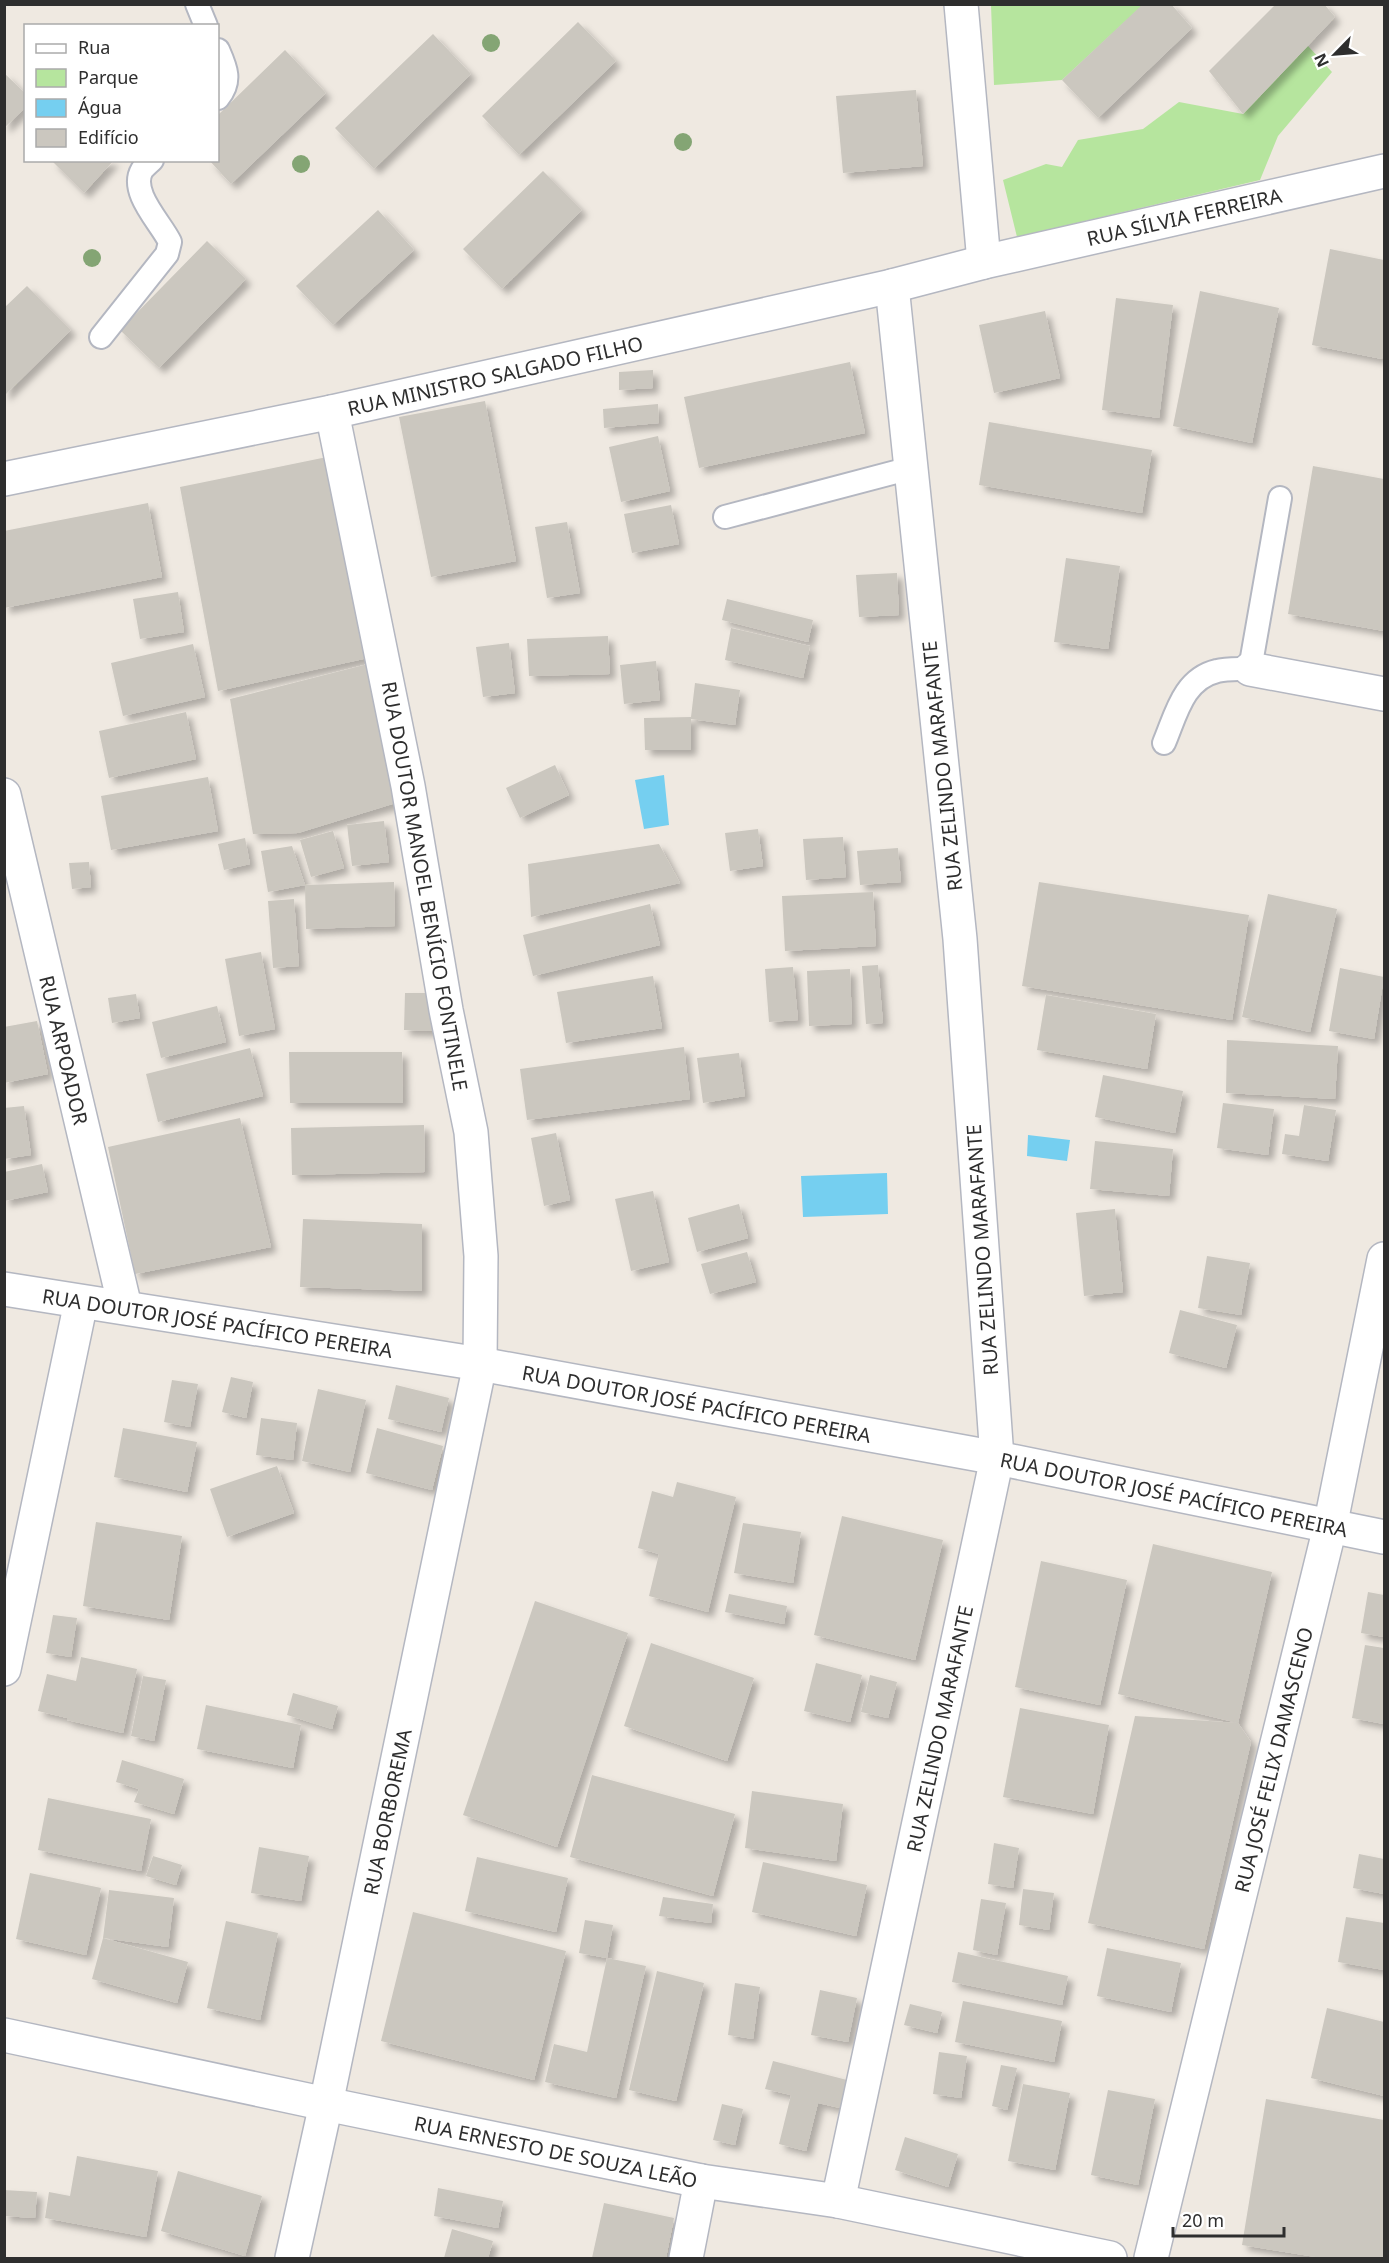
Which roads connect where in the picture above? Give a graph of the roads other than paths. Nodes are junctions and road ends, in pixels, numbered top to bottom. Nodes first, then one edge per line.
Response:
1 (197, 4) edge
2 (961, 4) edge
3 (205, 24) edge
4 (219, 52) edge
5 (219, 96) edge
6 (150, 162) edge
7 (1384, 171) edge
8 (984, 262) junction
9 (892, 286) junction
10 (101, 337) dead end
11 (332, 412) junction
12 (911, 468) junction
13 (4, 479) edge
14 (1280, 498) dead end
15 (725, 517) dead end
16 (1250, 669) junction
17 (1384, 694) edge
18 (1164, 743) dead end
19 (4, 795) edge
20 (1384, 1259) edge
21 (4, 1289) edge
22 (81, 1302) junction
23 (125, 1307) junction
24 (480, 1364) junction
25 (997, 1458) junction
26 (1330, 1527) junction
27 (1384, 1537) edge
28 (4, 1668) edge
29 (4, 2036) edge
30 (326, 2104) junction
31 (701, 2181) junction
32 (838, 2200) junction
33 (292, 2259) edge
34 (686, 2259) edge
35 (1110, 2259) edge
36 (1151, 2259) edge

1 - 3 lane
2 - 8 street
4 - 5 lane
6 - 10 lane
7 - 8 street, RUA SÍLVIA FERREIRA
8 - 9 street, RUA MINISTRO SALGADO FILHO
9 - 11 street, RUA MINISTRO SALGADO FILHO
9 - 12 street, RUA ZELINDO MARAFANTE
11 - 13 street, RUA MINISTRO SALGADO FILHO
11 - 24 street, RUA DOUTOR MANOEL BENÍCIO FONTINELE
12 - 15 lane
12 - 25 street, RUA ZELINDO MARAFANTE
14 - 16 lane
16 - 17 street
16 - 18 lane
19 - 23 street, RUA ARPOADOR
20 - 26 street, RUA JOSÉ FELIX DAMASCENO
21 - 22 street, RUA DOUTOR JOSÉ PACÍFICO PEREIRA
22 - 23 street, RUA DOUTOR JOSÉ PACÍFICO PEREIRA
22 - 28 street
23 - 24 street, RUA DOUTOR JOSÉ PACÍFICO PEREIRA
24 - 25 street, RUA DOUTOR JOSÉ PACÍFICO PEREIRA
24 - 30 street, RUA BORBOREMA
25 - 26 street, RUA DOUTOR JOSÉ PACÍFICO PEREIRA
25 - 32 street, RUA ZELINDO MARAFANTE
26 - 27 street, RUA DOUTOR JOSÉ PACÍFICO PEREIRA
26 - 36 street, RUA JOSÉ FELIX DAMASCENO
29 - 30 street, RUA ERNESTO DE SOUZA LEÃO
30 - 31 street, RUA ERNESTO DE SOUZA LEÃO
30 - 33 street, RUA BORBOREMA
31 - 32 street, RUA ERNESTO DE SOUZA LEÃO
31 - 34 street
32 - 35 street, RUA ERNESTO DE SOUZA LEÃO

